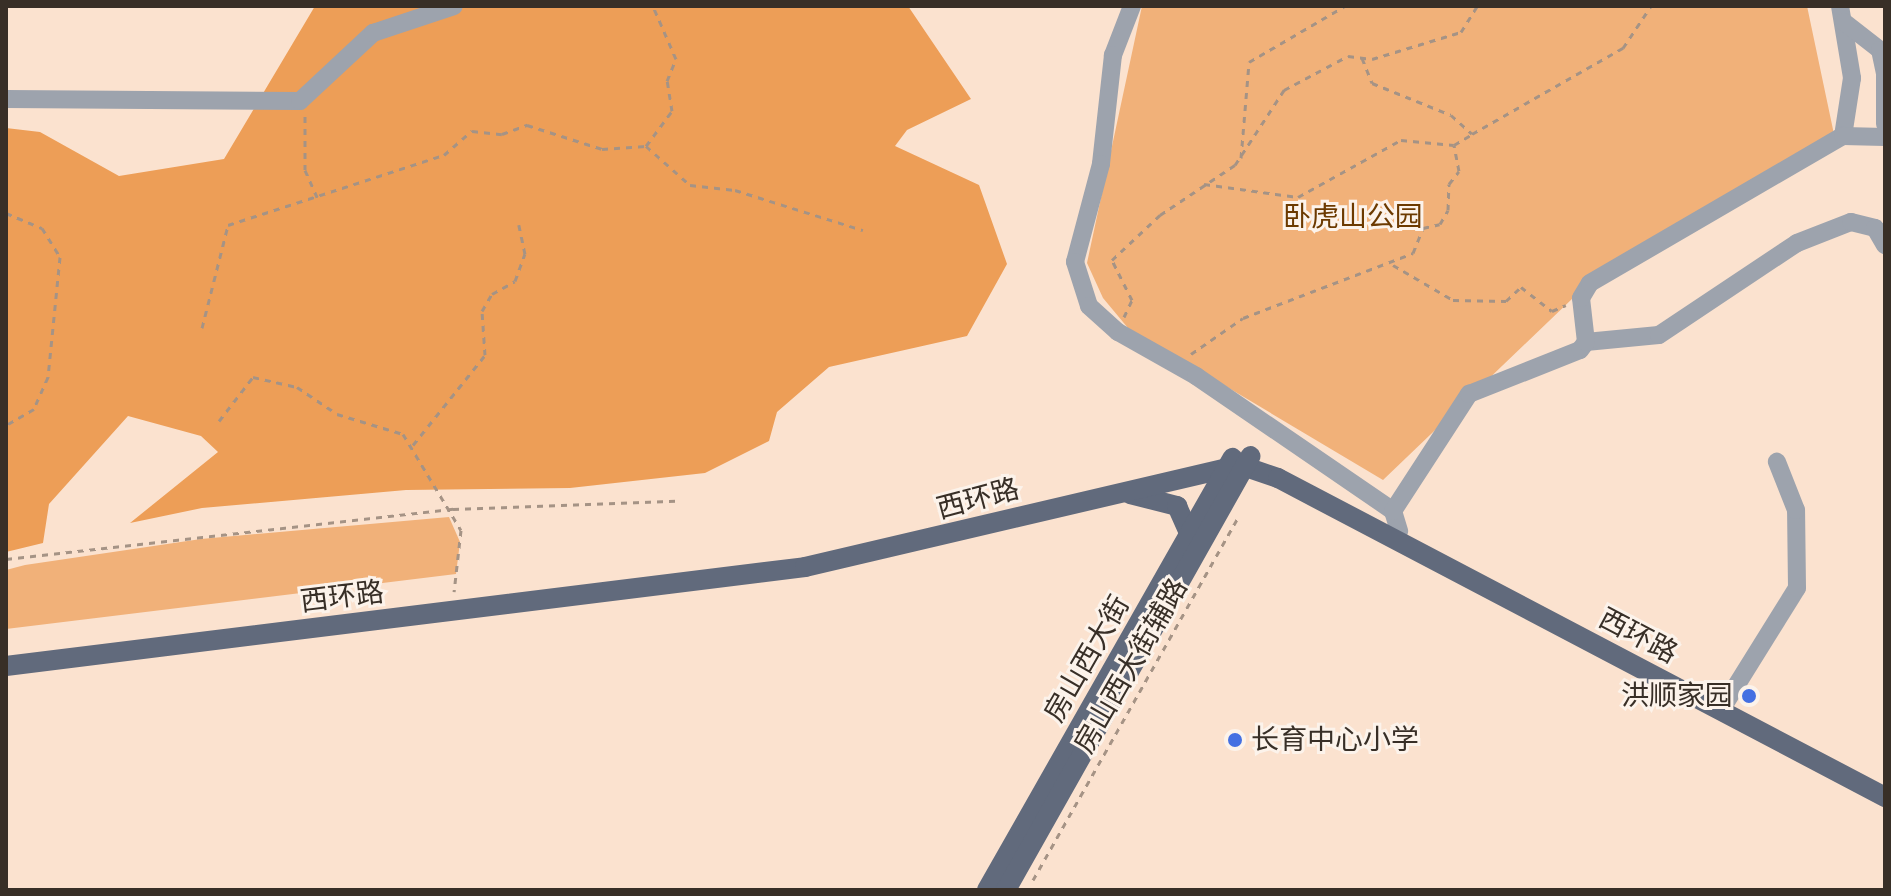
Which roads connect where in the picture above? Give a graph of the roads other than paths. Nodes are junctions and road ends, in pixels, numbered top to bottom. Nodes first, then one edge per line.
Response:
1 (454, 6) edge
2 (1132, 6) edge
3 (1842, 14) edge
4 (1885, 75) edge
5 (6, 99) edge
6 (1885, 124) edge
7 (1843, 136) junction
8 (1885, 137) edge
9 (1885, 245) edge
10 (1586, 342) junction
11 (1240, 460) junction
12 (1777, 462) dead end
13 (1106, 494) junction
14 (1396, 521) junction
15 (1190, 535) junction
16 (6, 657) edge
17 (6, 666) edge
18 (1726, 702) junction
19 (1885, 785) edge
20 (1885, 797) edge
21 (987, 890) edge
22 (1006, 890) edge

1 - 5 street
2 - 14 street
3 - 4 street
3 - 7 street
4 - 6 street
7 - 8 street
7 - 10 street
9 - 10 street
10 - 14 street
11 - 13 main road, 西环路
11 - 14 main road, 西环路
11 - 15 main road, 房山西大街
11 - 16 main road, 西环路
11 - 20 main road, 西环路
11 - 22 main road, 房山西大街
12 - 18 street
13 - 15 main road
13 - 17 main road, 西环路
14 - 18 main road, 西环路
15 - 21 main road, 房山西大街
18 - 19 main road, 西环路

